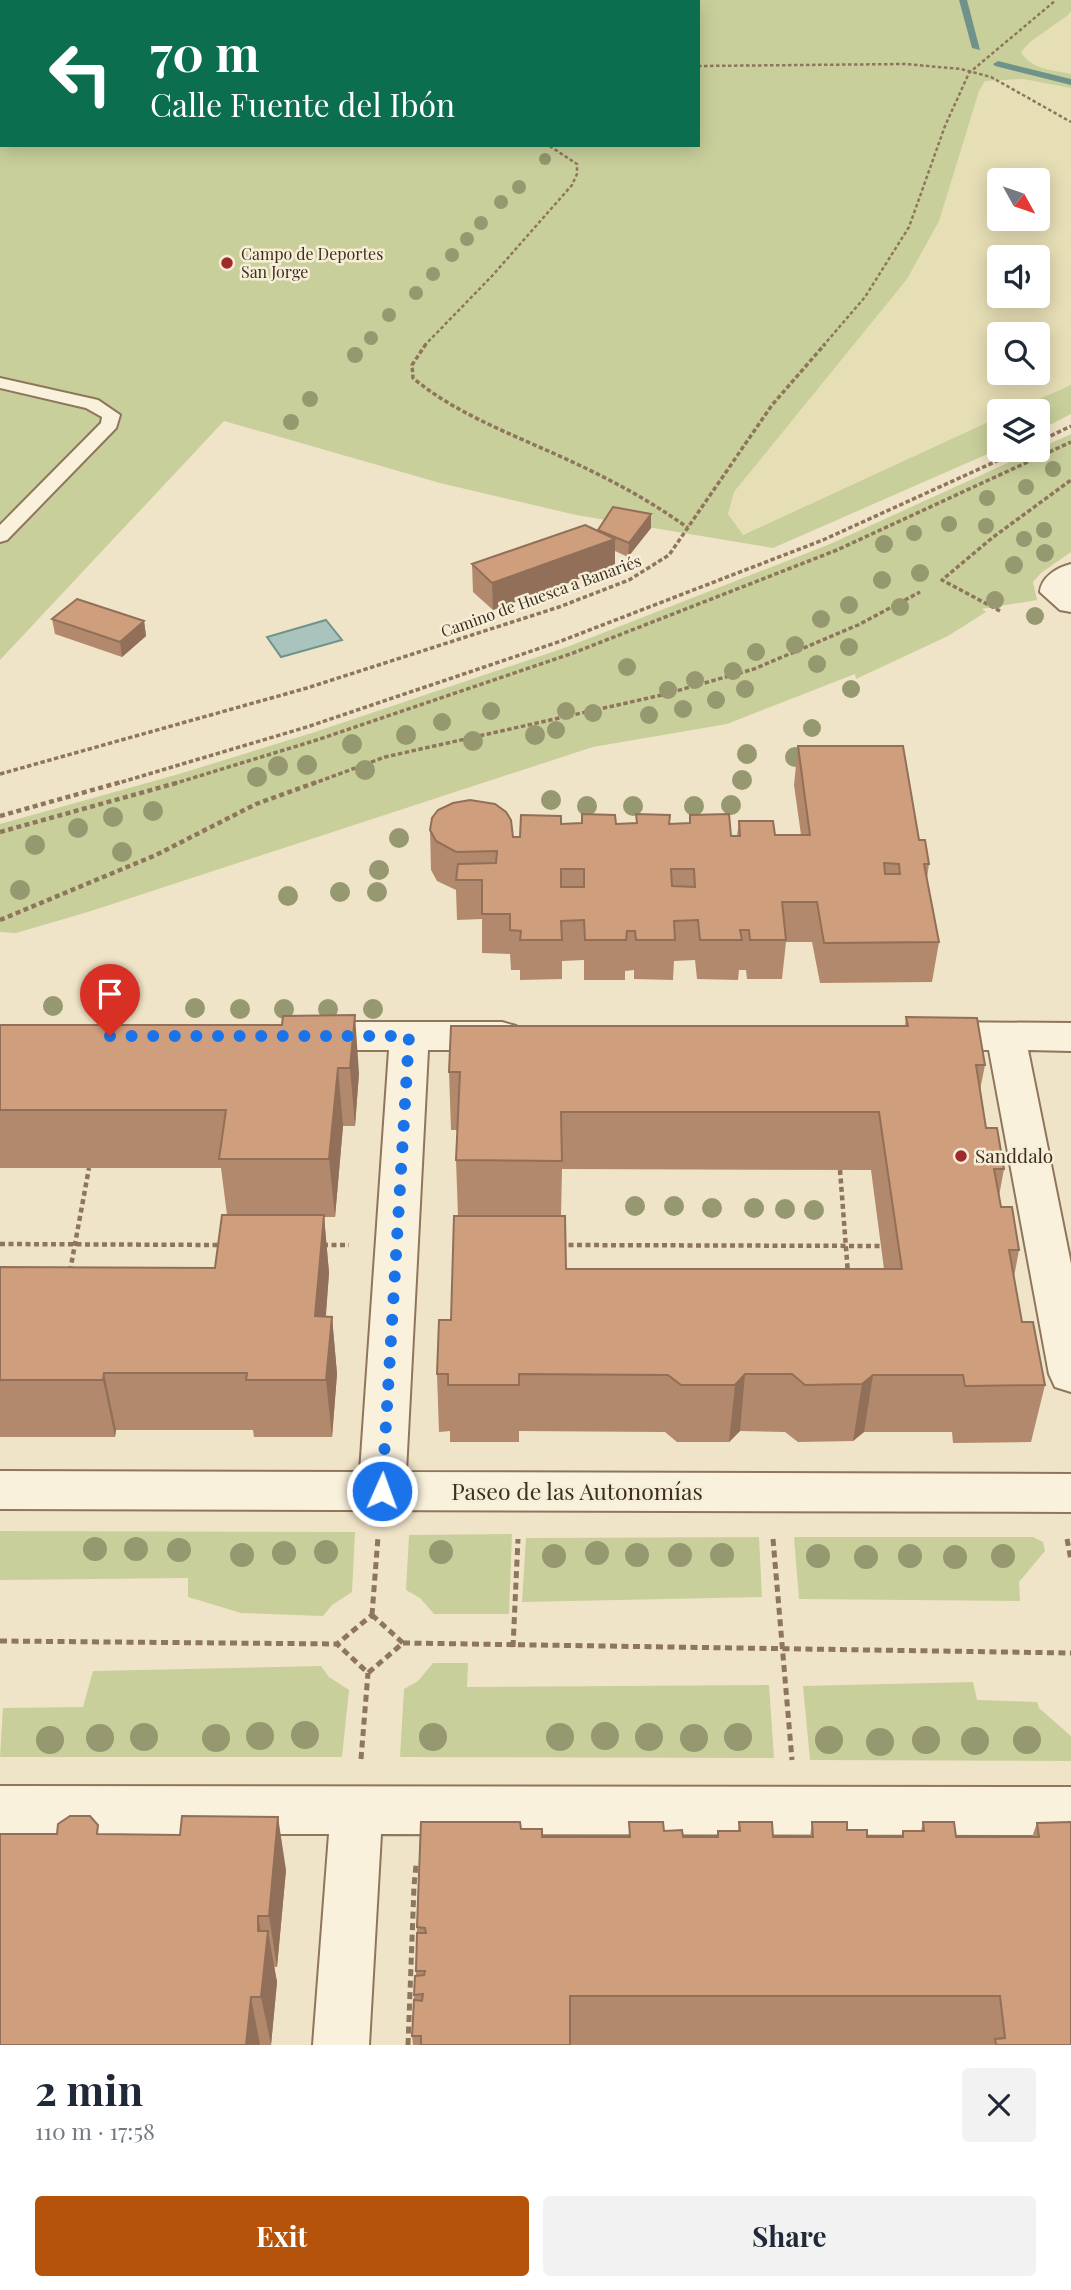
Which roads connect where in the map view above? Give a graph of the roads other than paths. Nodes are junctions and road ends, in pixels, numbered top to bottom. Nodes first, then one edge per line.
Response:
1 (0, 383) edge
2 (0, 536) edge
3 (273, 1036) edge
4 (409, 1036) junction
5 (543, 1036) edge
6 (891, 1036) edge
7 (1006, 1037) junction
8 (1071, 1037) edge
9 (1071, 1374) edge
10 (0, 1490) edge
11 (382, 1491) junction
12 (1071, 1493) edge
13 (359, 1792) junction
14 (0, 1810) edge
15 (1071, 1811) edge
16 (341, 2045) edge

1 - 2 lane
3 - 4 street
4 - 5 street
4 - 11 street
6 - 7 street
7 - 8 street
7 - 9 street
10 - 11 street, Paseo de las Autonomías
11 - 12 street, Paseo de las Autonomías
13 - 14 street
13 - 15 street
13 - 16 street

